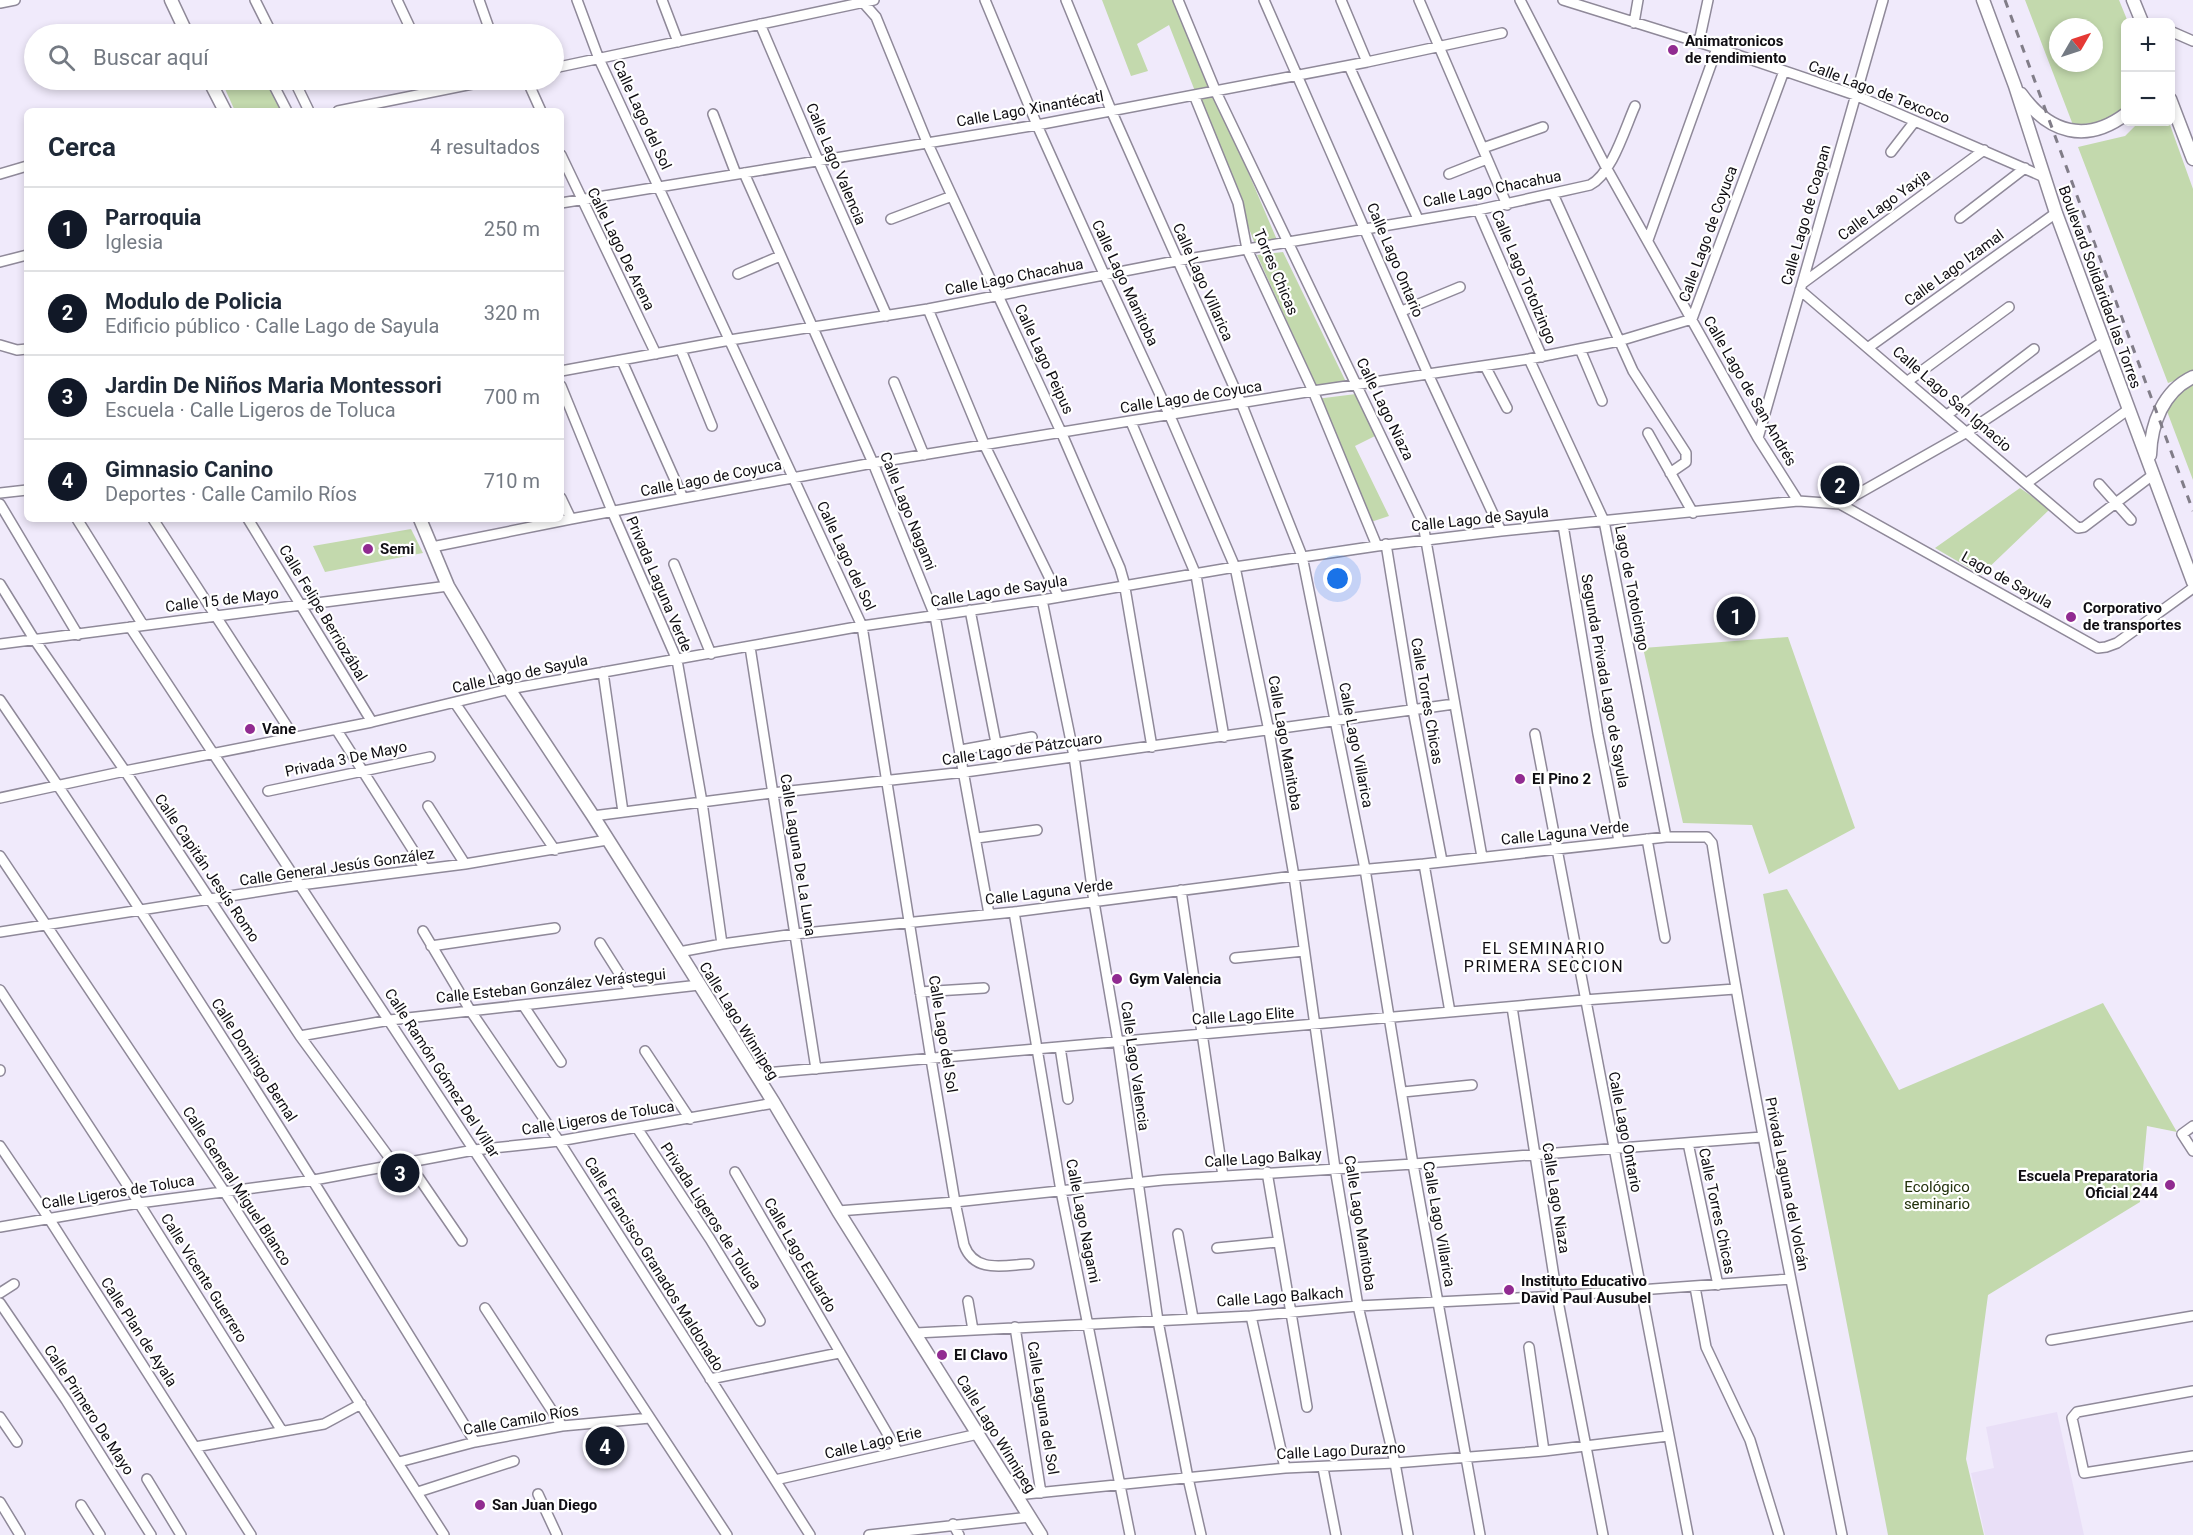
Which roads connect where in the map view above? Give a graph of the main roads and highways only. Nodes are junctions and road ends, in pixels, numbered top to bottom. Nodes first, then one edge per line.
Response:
1 (171, 0) edge
2 (1983, 0) edge
3 (2133, 0) edge
4 (2142, 18) edge
5 (182, 24) edge
6 (2015, 86) junction
7 (214, 90) edge
8 (223, 108) edge
9 (2175, 112) edge
10 (2121, 117) edge
11 (2193, 159) edge
12 (2193, 376) edge
13 (2150, 461) junction
14 (421, 522) edge
15 (2193, 582) edge
16 (1041, 1535) edge

1 - 5 main road
2 - 6 main road, Boulevard Solidaridad las Torres
3 - 4 main road
6 - 10 main road
6 - 13 main road, Boulevard Solidaridad las Torres
7 - 8 main road
9 - 11 main road
12 - 13 main road
13 - 15 main road, Boulevard Solidaridad las Torres
14 - 16 main road, Calle Lago Winnipeg

